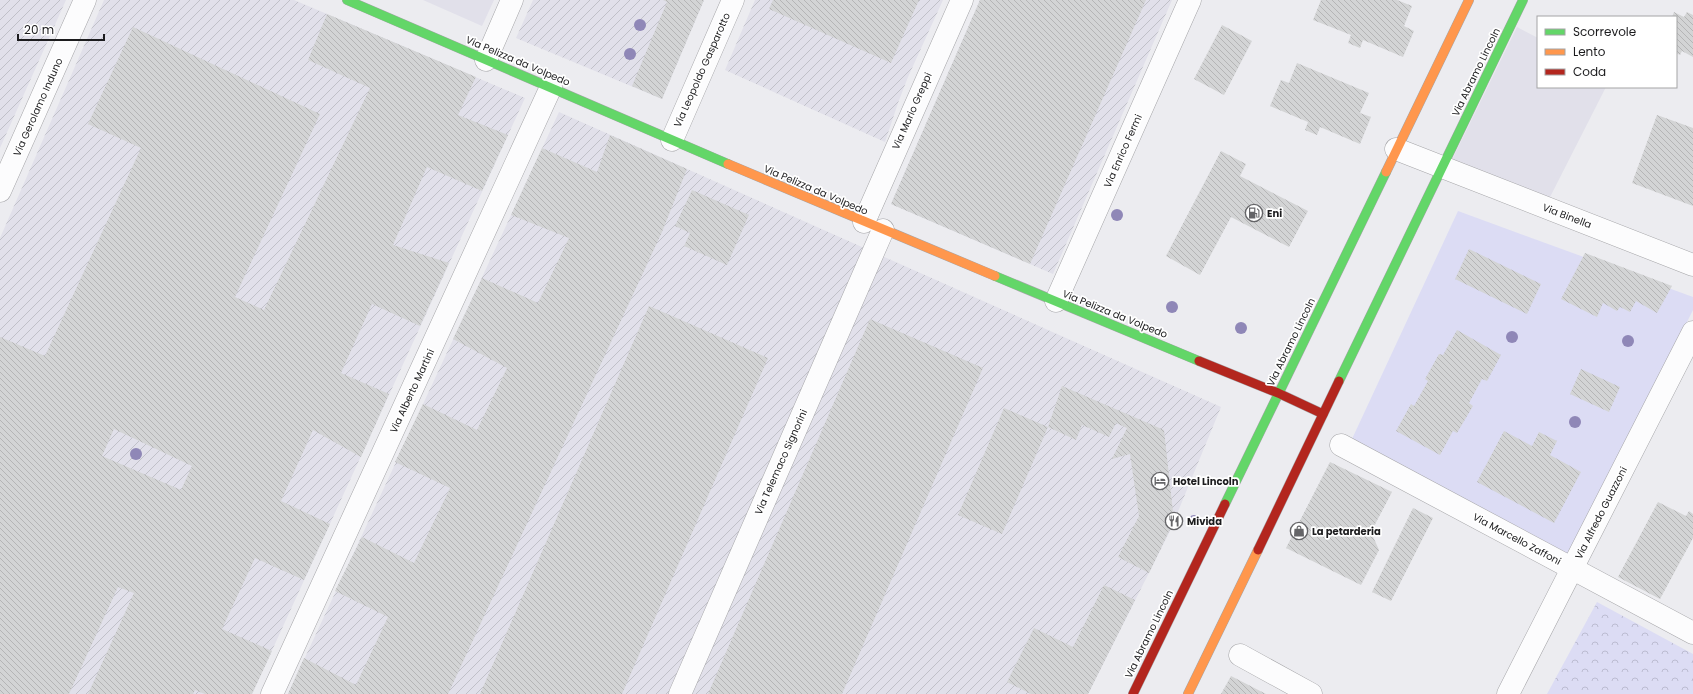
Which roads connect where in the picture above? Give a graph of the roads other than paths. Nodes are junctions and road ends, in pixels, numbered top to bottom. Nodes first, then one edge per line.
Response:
1 (85, 0) edge
2 (347, 0) edge
3 (512, 0) edge
4 (733, 0) edge
5 (962, 0) edge
6 (1190, 0) edge
7 (1469, 0) edge
8 (1523, 0) edge
9 (486, 60) junction
10 (551, 87) junction
11 (672, 140) junction
12 (1396, 149) junction
13 (1442, 168) junction
14 (0, 191) edge
15 (873, 226) junction
16 (1693, 265) edge
17 (1056, 301) junction
18 (1693, 332) edge
19 (1278, 392) junction
20 (1323, 414) junction
21 (1341, 445) dead end
22 (1572, 569) junction
23 (1693, 633) edge
24 (1240, 655) dead end
25 (272, 694) edge
26 (680, 694) edge
27 (1132, 694) edge
28 (1188, 694) edge
29 (1311, 694) edge
30 (1508, 694) edge

1 - 14 street, Via Gerolamo Induno
2 - 9 main road, Via Pelizza da Volpedo
3 - 9 street
4 - 11 street, Via Leopoldo Gasparotto
5 - 15 street, Via Mario Greppi
6 - 17 street, Via Enrico Fermi
7 - 12 main road, Via Abramo Lincoln
8 - 13 main road, Via Abramo Lincoln
9 - 10 main road, Via Pelizza da Volpedo
10 - 11 main road, Via Pelizza da Volpedo
10 - 25 street, Via Alberto Martini
11 - 15 main road, Via Pelizza da Volpedo
12 - 13 street, Via Binella
12 - 19 main road, Via Abramo Lincoln
13 - 16 street, Via Binella
13 - 20 main road, Via Abramo Lincoln
15 - 17 main road, Via Pelizza da Volpedo
15 - 26 street, Via Telemaco Signorini
17 - 19 main road, Via Pelizza da Volpedo
18 - 22 street, Via Alfredo Guazzoni
19 - 20 main road, Via Pelizza da Volpedo
19 - 27 main road, Via Abramo Lincoln
20 - 28 main road, Via Abramo Lincoln
21 - 22 street, Via Marcello Zaffoni
22 - 23 street, Via Marcello Zaffoni
22 - 30 street, Via Alfredo Guazzoni
24 - 29 street

